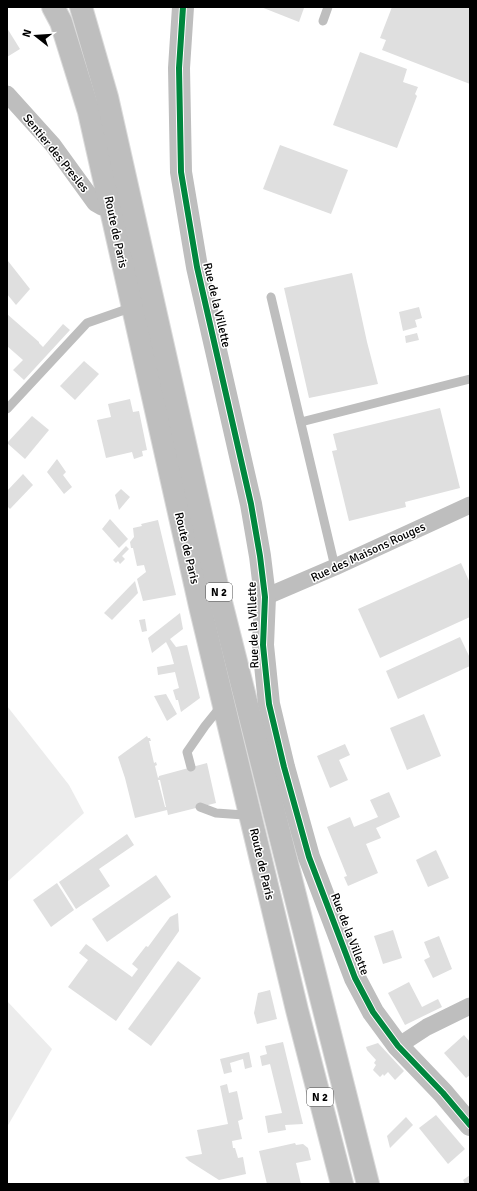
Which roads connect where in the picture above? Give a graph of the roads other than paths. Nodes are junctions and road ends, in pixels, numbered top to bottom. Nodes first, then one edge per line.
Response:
1 (53, 7) edge
2 (81, 7) edge
3 (183, 7) edge
4 (328, 7) edge
5 (323, 21) dead end
6 (7, 94) edge
7 (121, 205) junction
8 (271, 297) dead end
9 (132, 307) junction
10 (470, 379) edge
11 (7, 409) edge
12 (301, 422) junction
13 (470, 504) edge
14 (336, 568) junction
15 (265, 597) junction
16 (223, 704) junction
17 (191, 767) dead end
18 (200, 807) dead end
19 (250, 814) junction
20 (470, 1006) edge
21 (398, 1046) junction
22 (470, 1125) edge
23 (342, 1184) edge
24 (368, 1184) edge

1 - 7 main road, Route de Paris / N 2
2 - 7 main road, Route de Paris / N 2
3 - 15 main road, Rue de la Villette
4 - 5 lane
6 - 7 street, Sentier des Presles
7 - 9 main road, Route de Paris / N 2
7 - 24 main road, Route de Paris / N 2
8 - 12 lane
9 - 11 lane
9 - 16 main road, Route de Paris / N 2
10 - 12 lane
12 - 14 lane
13 - 14 street, Rue des Maisons Rouges
14 - 15 street, Rue des Maisons Rouges
15 - 21 main road, Rue de la Villette
16 - 17 lane
16 - 19 main road, Route de Paris / N 2
18 - 19 lane
19 - 23 main road, Route de Paris / N 2
20 - 21 street
21 - 22 main road, Rue de la Villette

